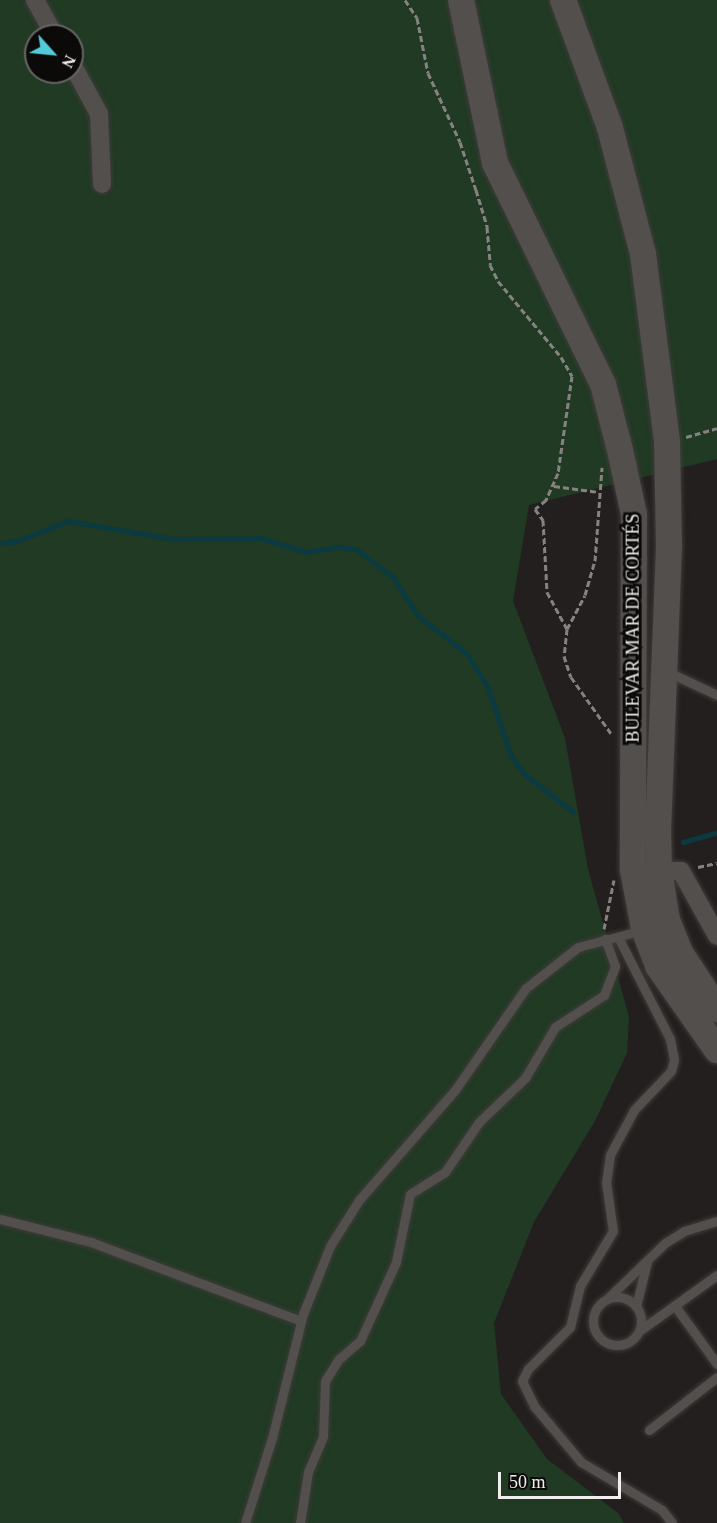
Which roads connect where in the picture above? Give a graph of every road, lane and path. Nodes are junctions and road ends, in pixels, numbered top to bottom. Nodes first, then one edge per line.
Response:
1 (35, 0) edge
2 (405, 0) edge
3 (461, 0) edge
4 (563, 0) edge
5 (49, 24) edge
6 (83, 84) edge
7 (102, 184) dead end
8 (717, 428) edge
9 (667, 442) junction
10 (620, 450) junction
11 (554, 486) junction
12 (599, 492) junction
13 (567, 629) junction
14 (636, 662) junction
15 (664, 670) junction
16 (717, 695) edge
17 (617, 745) dead end
18 (633, 870) junction
19 (659, 871) junction
20 (656, 925) junction
21 (717, 936) edge
22 (618, 937) junction
23 (605, 939) junction
24 (717, 1009) edge
25 (717, 1050) edge
26 (0, 1218) edge
27 (717, 1221) edge
28 (647, 1260) junction
29 (717, 1275) edge
30 (606, 1300) junction
31 (636, 1306) junction
32 (675, 1306) junction
33 (301, 1321) junction
34 (639, 1331) junction
35 (717, 1364) edge
36 (717, 1377) edge
37 (649, 1430) dead end
38 (244, 1523) edge
39 (300, 1523) edge
40 (672, 1523) edge

1 - 5 street
2 - 11 path
3 - 10 street, BULEVAR MAR DE CORTÉS
4 - 9 street
6 - 7 street
8 - 9 path
9 - 15 street
10 - 12 path
10 - 14 street, BULEVAR MAR DE CORTÉS
11 - 12 path
11 - 13 path
12 - 13 path
13 - 17 path
14 - 15 street
14 - 18 street, BULEVAR MAR DE CORTÉS
15 - 16 lane
15 - 19 street
18 - 19 street
18 - 20 street, BULEVAR MAR DE CORTÉS
19 - 20 street
19 - 21 street
20 - 22 lane
20 - 24 street
20 - 25 street, BULEVAR MAR DE CORTÉS
22 - 23 lane
22 - 40 lane
23 - 33 lane
23 - 39 lane
26 - 33 lane
27 - 28 lane
28 - 30 lane
28 - 31 lane
29 - 32 lane
30 - 31 lane
30 - 34 lane
31 - 34 lane
32 - 34 lane
32 - 35 lane
33 - 38 lane
36 - 37 lane

